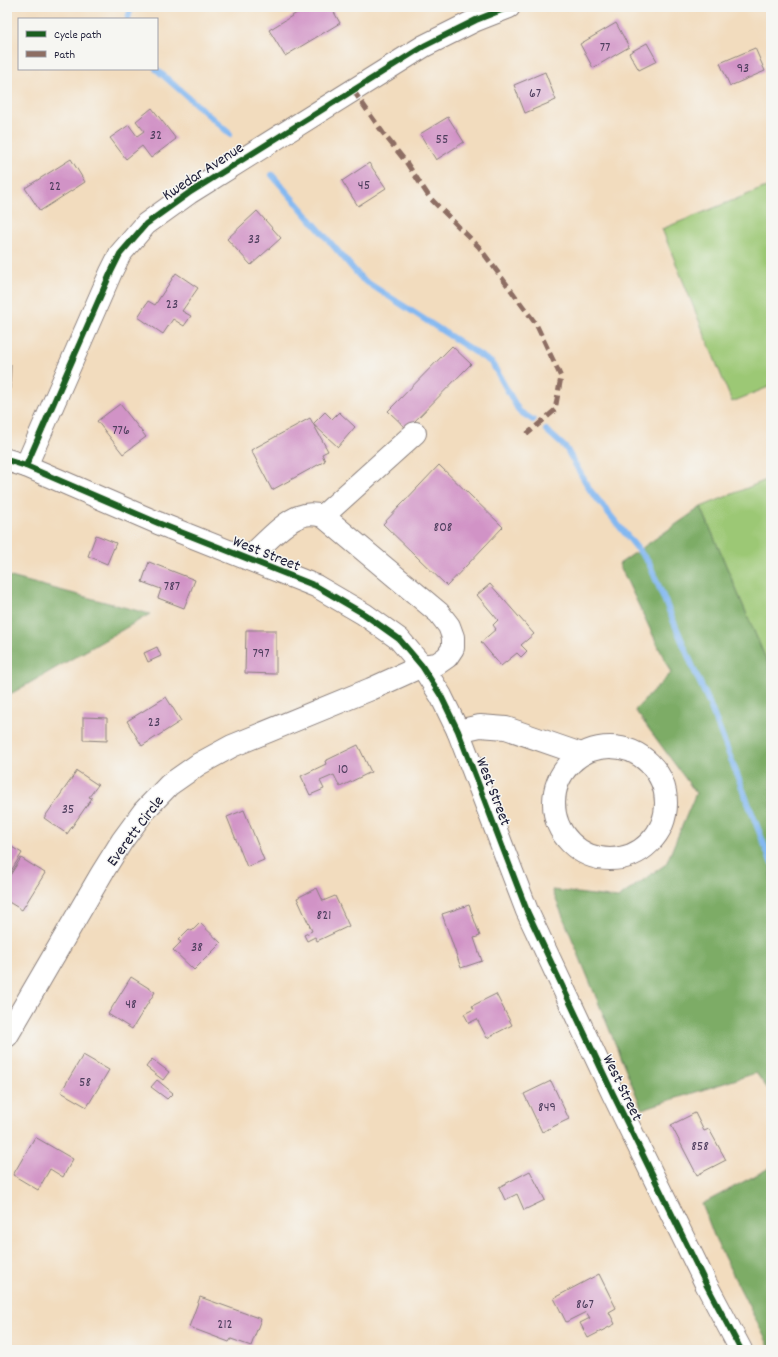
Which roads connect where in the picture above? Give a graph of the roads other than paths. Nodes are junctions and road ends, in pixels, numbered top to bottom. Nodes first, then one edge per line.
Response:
1 (509, 7) edge
2 (415, 433) dead end
3 (16, 463) edge
4 (323, 516) junction
5 (249, 558) junction
6 (422, 666) junction
7 (458, 731) junction
8 (581, 754) junction
9 (7, 1036) edge
10 (741, 1350) edge

1 - 3 street, Kwedar Avenue
2 - 4 street
3 - 5 street, West Street
4 - 5 street
4 - 6 street, Everett Circle
5 - 6 street, West Street
6 - 7 street, West Street
6 - 9 street, Everett Circle
7 - 8 street
7 - 10 street, West Street
8 - 8 street

